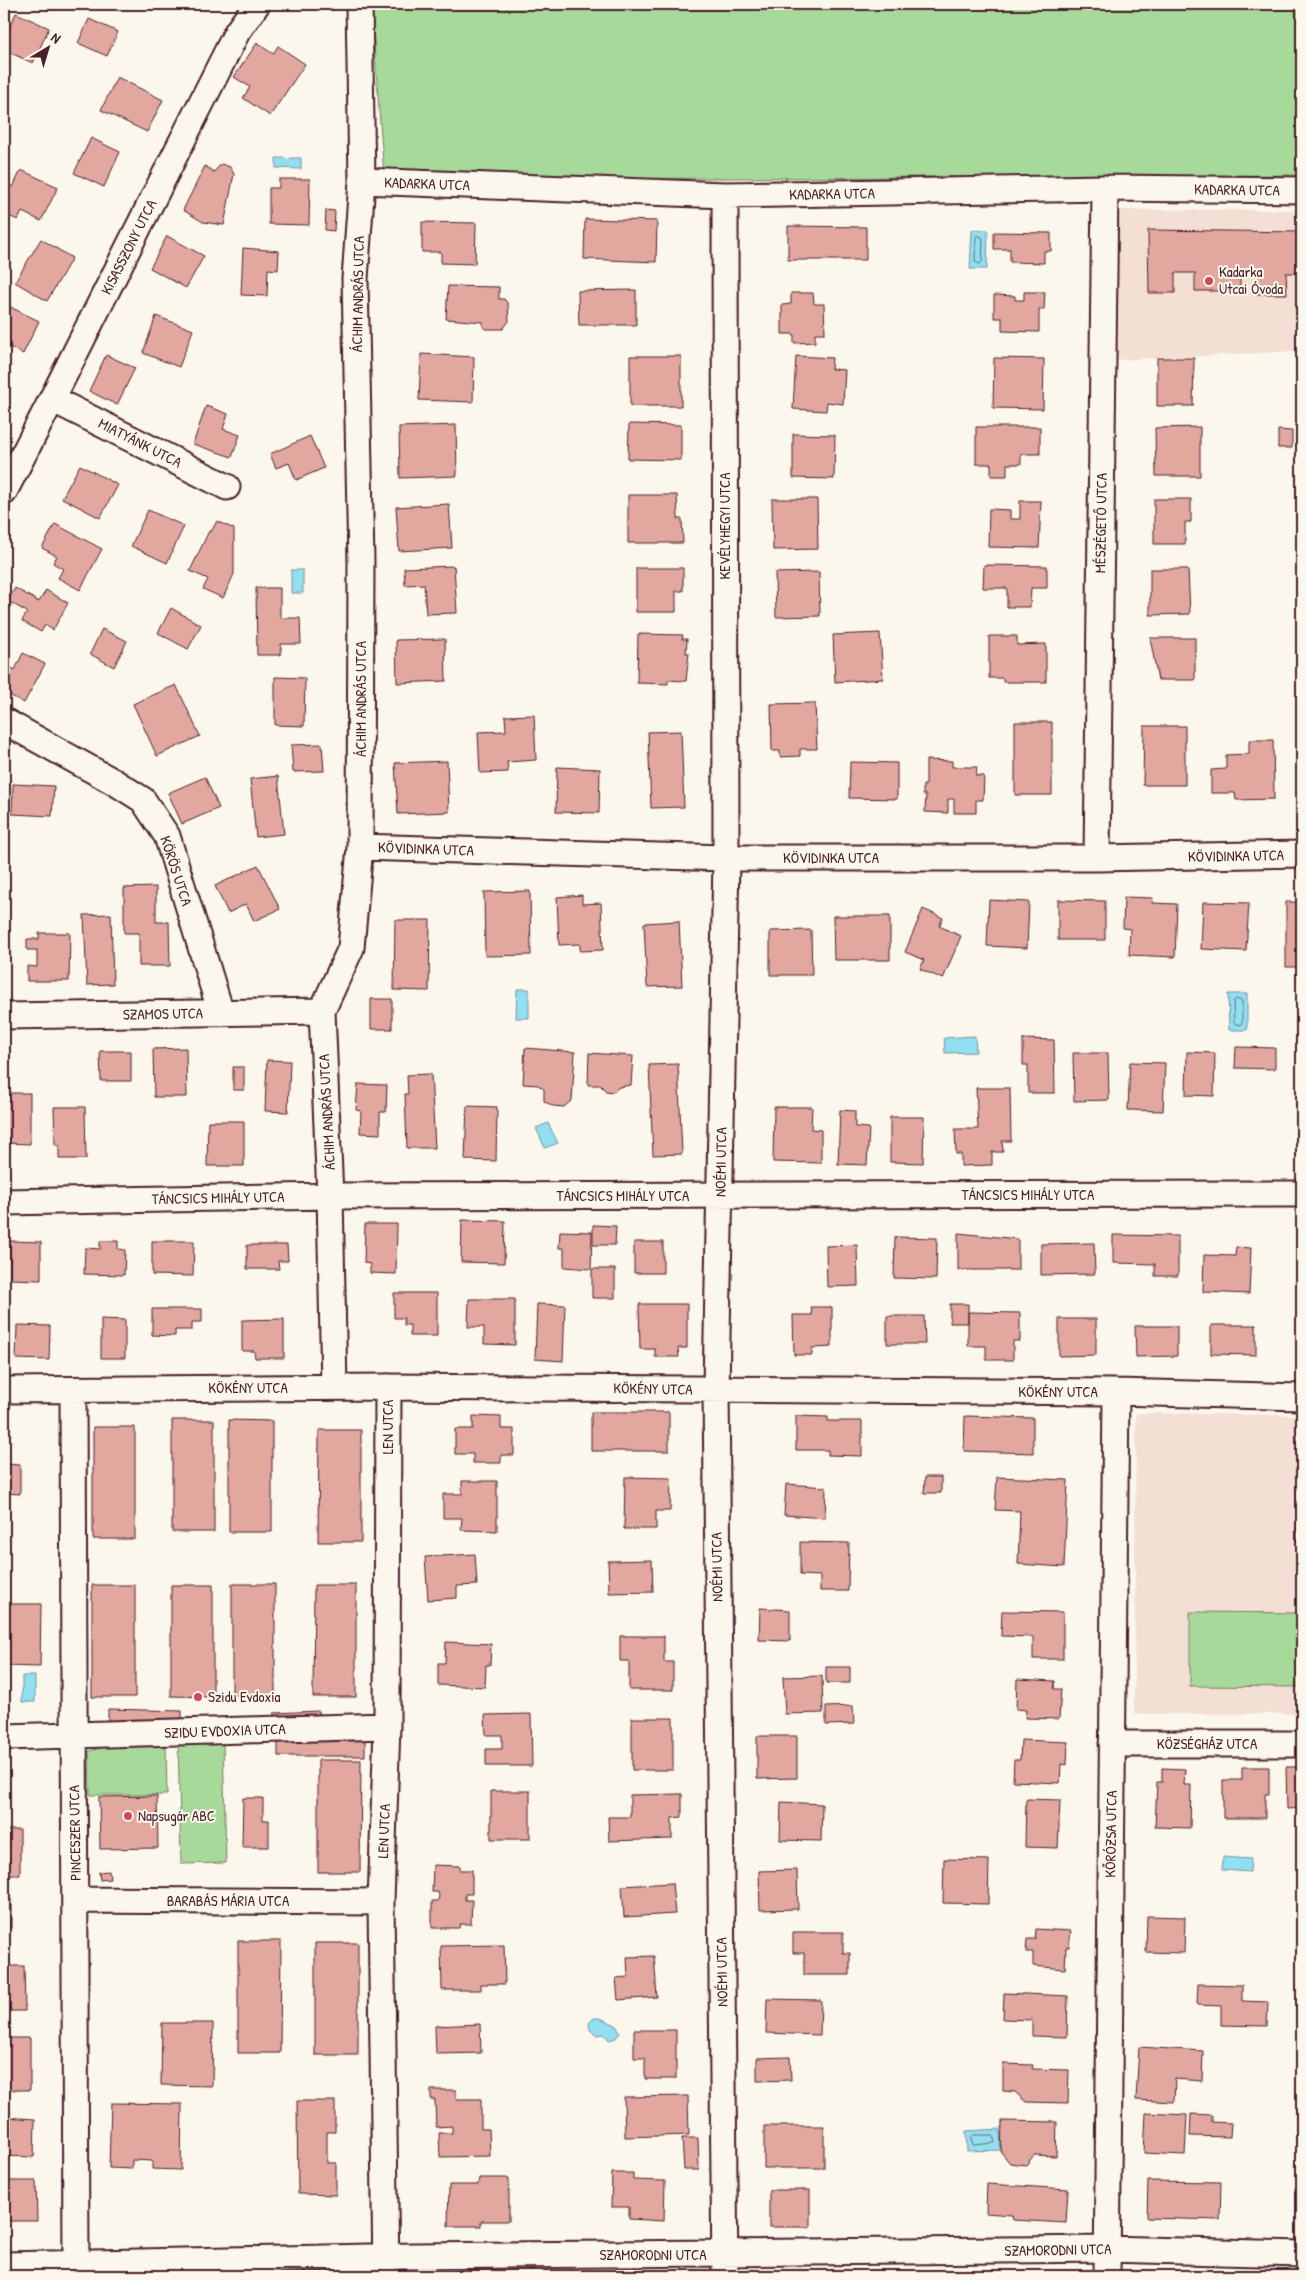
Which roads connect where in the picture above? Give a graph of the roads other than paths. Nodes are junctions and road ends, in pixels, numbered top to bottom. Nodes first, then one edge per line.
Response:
1 (257, 4) edge
2 (355, 6) edge
3 (362, 181) junction
4 (1105, 188) junction
5 (1302, 190) edge
6 (725, 195) junction
7 (52, 399) junction
8 (227, 487) dead end
9 (4, 492) edge
10 (4, 721) edge
11 (360, 847) junction
12 (1302, 854) edge
13 (726, 858) junction
14 (1097, 858) junction
15 (322, 1011) junction
16 (221, 1013) junction
17 (4, 1016) edge
18 (1302, 1194) edge
19 (330, 1196) junction
20 (721, 1196) junction
21 (4, 1202) edge
22 (334, 1387) junction
23 (388, 1387) junction
24 (716, 1389) junction
25 (4, 1390) edge
26 (72, 1390) junction
27 (1116, 1392) junction
28 (1302, 1397) edge
29 (388, 1726) junction
30 (68, 1735) junction
31 (4, 1737) edge
32 (1112, 1744) junction
33 (1302, 1744) edge
34 (76, 1900) junction
35 (381, 1902) junction
36 (1107, 2249) junction
37 (1302, 2254) edge
38 (4, 2265) edge
39 (725, 2265) edge
40 (386, 2267) edge
41 (76, 2270) edge
42 (1107, 2276) edge

1 - 7 street, KISASSZONY UTCA
2 - 3 street, ÁCHIM ANDRÁS UTCA
3 - 6 street, KADARKA UTCA
3 - 11 street, ÁCHIM ANDRÁS UTCA
4 - 5 street, KADARKA UTCA
4 - 6 street, KADARKA UTCA
4 - 14 street, MÉSZÉGETŐ UTCA
6 - 13 street, KEVÉLYHEGYI UTCA
7 - 8 street, MIATYÁNK UTCA
7 - 9 street, KISASSZONY UTCA
10 - 16 street, KÖRÖS UTCA
11 - 13 street, KÖVIDINKA UTCA
11 - 15 street, ÁCHIM ANDRÁS UTCA
12 - 14 street, KÖVIDINKA UTCA
13 - 14 street, KÖVIDINKA UTCA
13 - 20 street, NOÉMI UTCA
15 - 16 street, SZAMOS UTCA
15 - 19 street, ÁCHIM ANDRÁS UTCA
16 - 17 street, SZAMOS UTCA
18 - 20 street, TÁNCSICS MIHÁLY UTCA
19 - 20 street, TÁNCSICS MIHÁLY UTCA
19 - 21 street, TÁNCSICS MIHÁLY UTCA
19 - 22 street, ÁCHIM ANDRÁS UTCA
20 - 24 street, NOÉMI UTCA
22 - 23 street, KÖKÉNY UTCA
22 - 26 street, KÖKÉNY UTCA
23 - 24 street, KÖKÉNY UTCA
23 - 29 street, LEN UTCA
24 - 27 street, KÖKÉNY UTCA
24 - 39 street, NOÉMI UTCA
25 - 26 street, KÖKÉNY UTCA
26 - 30 street, PINCESZER UTCA
27 - 28 street, KÖKÉNY UTCA
27 - 32 street, KŐRÓZSA UTCA
29 - 30 street, SZIDU EVDOXIA UTCA
29 - 35 street, LEN UTCA
30 - 31 street, SZIDU EVDOXIA UTCA
30 - 34 street, PINCESZER UTCA
32 - 33 street, KÖZSÉGHÁZ UTCA
32 - 36 street, KŐRÓZSA UTCA
34 - 35 street, BARABÁS MÁRIA UTCA
34 - 41 street, PINCESZER UTCA
35 - 40 street, LEN UTCA
36 - 37 street, SZAMORODNI UTCA
36 - 39 street, SZAMORODNI UTCA
36 - 42 street, KŐRÓZSA UTCA
38 - 41 street, SZAMORODNI UTCA
39 - 40 street, SZAMORODNI UTCA
40 - 41 street, SZAMORODNI UTCA

